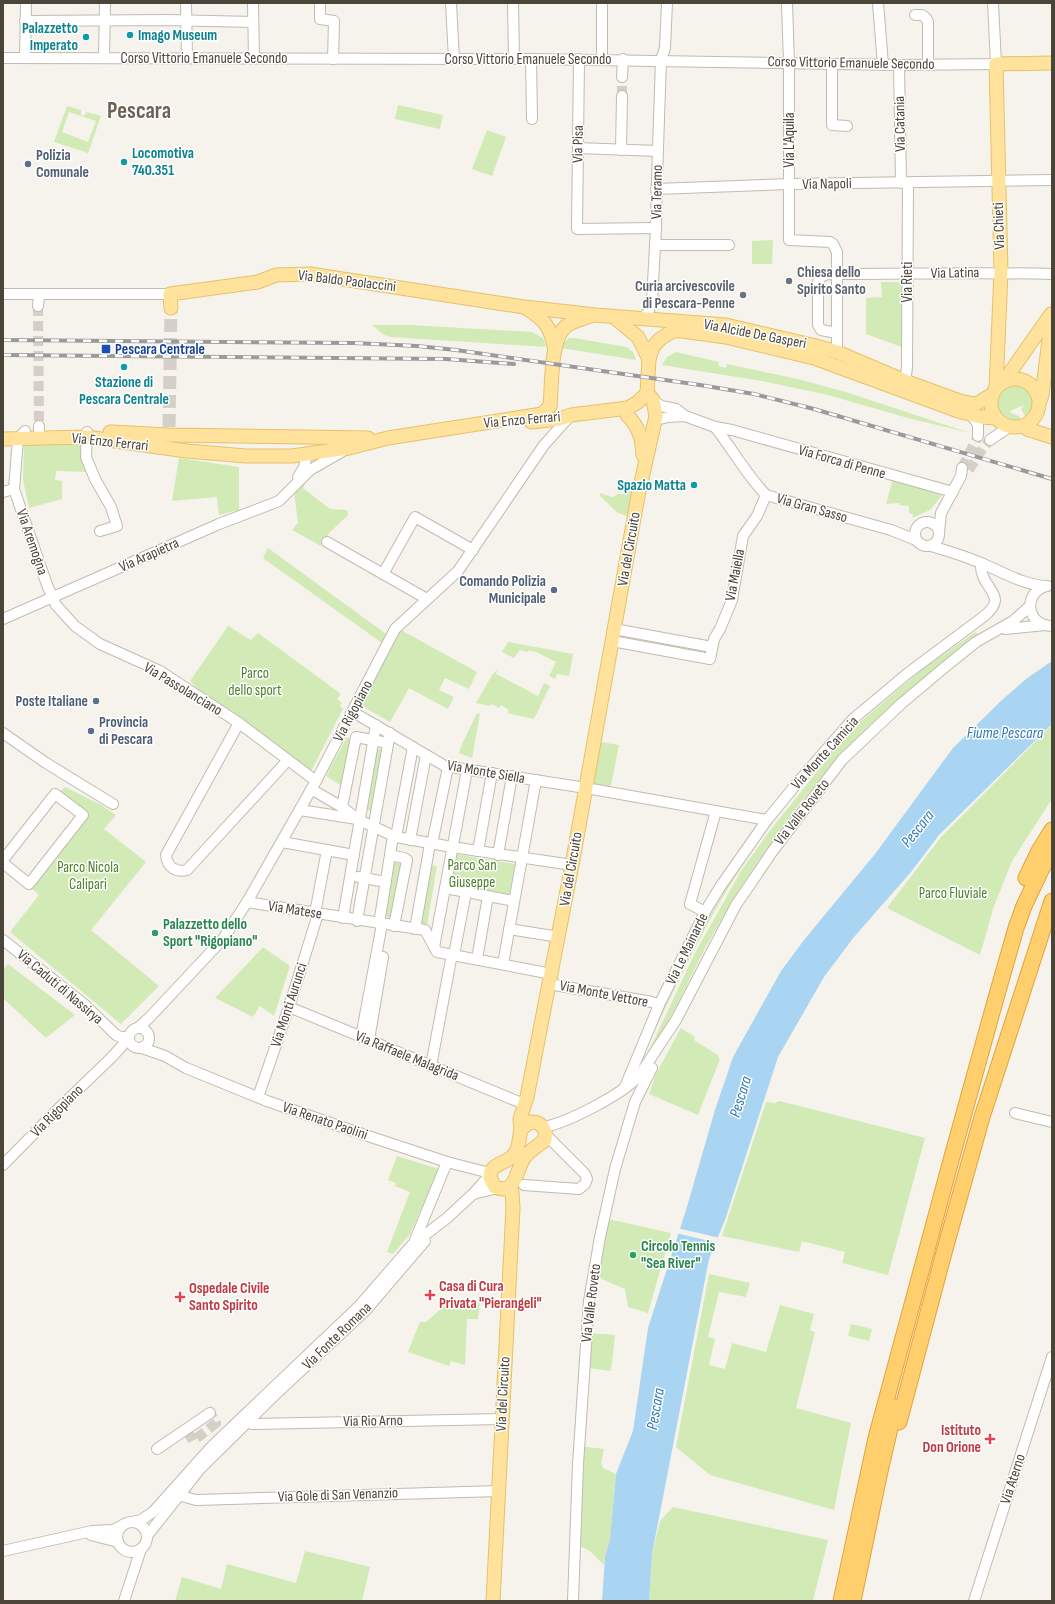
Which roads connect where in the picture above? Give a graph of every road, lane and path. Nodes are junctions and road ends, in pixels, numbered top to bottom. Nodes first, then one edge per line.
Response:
1 (26, 3) edge
2 (105, 3) edge
3 (186, 3) edge
4 (253, 3) edge
5 (320, 3) edge
6 (451, 3) edge
7 (513, 3) edge
8 (602, 3) edge
9 (667, 3) edge
10 (787, 3) edge
11 (878, 3) edge
12 (993, 3) edge
13 (915, 15) dead end
14 (105, 20) junction
15 (186, 20) junction
16 (25, 21) junction
17 (253, 22) junction
18 (3, 58) edge
19 (25, 58) junction
20 (104, 58) junction
21 (186, 58) junction
22 (254, 58) junction
23 (531, 58) junction
24 (333, 59) junction
25 (454, 59) junction
26 (514, 59) junction
27 (579, 59) junction
28 (602, 59) junction
29 (623, 59) junction
30 (661, 60) junction
31 (788, 63) junction
32 (1052, 63) edge
33 (832, 64) junction
34 (996, 64) junction
35 (883, 65) junction
36 (899, 65) junction
37 (928, 65) junction
38 (622, 77) tunnel mouth
39 (622, 96) tunnel mouth
40 (532, 120) dead end
41 (847, 126) dead end
42 (578, 148) junction
43 (621, 150) junction
44 (658, 151) junction
45 (998, 180) junction
46 (1052, 180) edge
47 (905, 183) junction
48 (789, 184) junction
49 (656, 188) junction
50 (656, 228) junction
51 (729, 245) dead end
52 (655, 246) junction
53 (1001, 272) junction
54 (837, 274) junction
55 (908, 274) junction
56 (1052, 274) edge
57 (3, 294) edge
58 (39, 294) junction
59 (170, 294) junction
60 (38, 306) tunnel mouth
61 (524, 307) junction
62 (171, 308) tunnel mouth
63 (1052, 313) edge
64 (595, 315) junction
65 (614, 316) junction
66 (1052, 317) edge
67 (640, 319) junction
68 (818, 325) junction
69 (837, 330) junction
70 (816, 346) junction
71 (555, 350) junction
72 (836, 352) junction
73 (649, 358) junction
74 (905, 381) junction
75 (998, 388) junction
76 (650, 397) junction
77 (1039, 405) junction
78 (550, 406) junction
79 (628, 411) junction
80 (571, 415) junction
81 (971, 415) junction
82 (685, 416) junction
83 (996, 418) junction
84 (656, 420) junction
85 (473, 425) junction
86 (1024, 426) junction
87 (715, 427) junction
88 (1009, 427) junction
89 (3, 430) edge
90 (732, 430) junction
91 (169, 431) junction
92 (1052, 431) edge
93 (87, 434) junction
94 (22, 435) junction
95 (978, 436) tunnel mouth
96 (1052, 437) edge
97 (303, 438) junction
98 (388, 438) junction
99 (3, 439) edge
100 (323, 439) junction
101 (990, 440) tunnel mouth
102 (726, 442) junction
103 (349, 448) junction
104 (176, 450) junction
105 (323, 452) junction
106 (307, 455) junction
107 (644, 468) junction
108 (964, 471) tunnel mouth
109 (292, 487) junction
110 (14, 488) junction
111 (3, 492) edge
112 (953, 492) junction
113 (766, 495) junction
114 (941, 513) junction
115 (926, 522) junction
116 (100, 531) dead end
117 (916, 540) junction
118 (936, 540) junction
119 (327, 542) dead end
120 (473, 550) junction
121 (981, 563) junction
122 (383, 574) junction
123 (1018, 579) junction
124 (1050, 586) edge
125 (52, 597) junction
126 (427, 599) junction
127 (1030, 603) junction
128 (3, 619) edge
129 (1049, 626) edge
130 (996, 631) junction
131 (613, 635) junction
132 (712, 647) junction
133 (353, 712) junction
134 (239, 724) junction
135 (376, 725) junction
136 (3, 733) edge
137 (389, 738) junction
138 (373, 740) junction
139 (413, 747) junction
140 (426, 755) junction
141 (288, 760) junction
142 (448, 767) junction
143 (467, 770) junction
144 (492, 773) junction
145 (512, 776) junction
146 (536, 780) junction
147 (314, 785) junction
148 (586, 788) junction
149 (113, 804) dead end
150 (342, 807) junction
151 (300, 810) junction
152 (716, 811) junction
153 (359, 820) junction
154 (768, 820) junction
155 (373, 827) junction
156 (1052, 830) edge
157 (395, 837) junction
158 (410, 840) junction
159 (282, 842) junction
160 (431, 844) junction
161 (452, 848) junction
162 (326, 850) junction
163 (478, 851) junction
164 (1052, 851) edge
165 (354, 855) junction
166 (390, 855) junction
167 (498, 855) junction
168 (522, 858) junction
169 (3, 860) edge
170 (3, 863) edge
171 (572, 865) junction
172 (1052, 869) edge
173 (350, 876) junction
174 (364, 878) junction
175 (386, 882) junction
176 (445, 888) junction
177 (466, 892) junction
178 (488, 896) junction
179 (514, 901) junction
180 (1052, 901) edge
181 (247, 902) junction
182 (705, 912) junction
183 (316, 913) junction
184 (343, 918) junction
185 (357, 921) junction
186 (380, 924) junction
187 (394, 926) junction
188 (415, 929) junction
189 (509, 929) junction
190 (559, 938) junction
191 (3, 940) edge
192 (434, 947) junction
193 (453, 955) junction
194 (477, 959) junction
195 (503, 964) junction
196 (550, 979) junction
197 (660, 1005) junction
198 (289, 1007) junction
199 (676, 1020) junction
200 (145, 1033) junction
201 (365, 1038) junction
202 (129, 1039) junction
203 (115, 1053) junction
204 (164, 1056) junction
205 (430, 1066) junction
206 (628, 1086) junction
207 (258, 1097) junction
208 (526, 1100) junction
209 (1015, 1113) dead end
210 (1052, 1122) edge
211 (521, 1129) junction
212 (544, 1132) junction
213 (957, 1154) junction
214 (447, 1162) junction
215 (501, 1164) junction
216 (3, 1166) edge
217 (490, 1174) junction
218 (512, 1185) junction
219 (473, 1194) junction
220 (433, 1229) junction
221 (412, 1245) junction
222 (1052, 1357) edge
223 (210, 1413) dead end
224 (250, 1419) junction
225 (502, 1419) junction
226 (231, 1432) junction
227 (158, 1449) dead end
228 (877, 1484) junction
229 (499, 1491) junction
230 (178, 1495) junction
231 (128, 1524) junction
232 (857, 1528) junction
233 (83, 1534) junction
234 (147, 1536) junction
235 (118, 1542) junction
236 (141, 1549) junction
237 (125, 1550) junction
238 (3, 1551) edge
239 (131, 1580) junction
240 (124, 1601) edge
241 (493, 1601) edge
242 (573, 1601) edge
243 (842, 1601) edge
244 (853, 1601) edge
245 (974, 1601) edge

1 - 16 street
2 - 14 street
3 - 15 street
4 - 17 street
5 - 24 street
6 - 25 street
7 - 26 street
8 - 28 street
9 - 30 street, Via Teramo
10 - 31 street, Via L'Aquila
11 - 35 street
12 - 34 street
13 - 37 street
14 - 15 street
14 - 16 street
14 - 20 street
15 - 17 street
15 - 21 street
16 - 19 street
17 - 22 street
18 - 19 street, Corso Vittorio Emanuele Secondo
19 - 20 street, Corso Vittorio Emanuele Secondo
20 - 21 street, Corso Vittorio Emanuele Secondo
21 - 22 street, Corso Vittorio Emanuele Secondo
22 - 24 street, Corso Vittorio Emanuele Secondo
23 - 26 street, Corso Vittorio Emanuele Secondo
23 - 27 street, Corso Vittorio Emanuele Secondo
23 - 40 street
24 - 25 street, Corso Vittorio Emanuele Secondo
25 - 26 street, Corso Vittorio Emanuele Secondo
27 - 28 street, Corso Vittorio Emanuele Secondo
27 - 42 street, Via Pisa
28 - 29 street, Corso Vittorio Emanuele Secondo
29 - 30 street, Corso Vittorio Emanuele Secondo
29 - 38 street
30 - 31 street, Corso Vittorio Emanuele Secondo
30 - 44 street, Via Teramo
31 - 33 street, Corso Vittorio Emanuele Secondo
31 - 48 street, Via L'Aquila
32 - 34 main road, Corso Vittorio Emanuele Secondo
33 - 35 street, Corso Vittorio Emanuele Secondo
33 - 41 street
34 - 37 street, Corso Vittorio Emanuele Secondo
34 - 45 main road, Via Chieti
35 - 36 street, Corso Vittorio Emanuele Secondo
36 - 37 street, Corso Vittorio Emanuele Secondo
36 - 47 street, Via Catania
39 - 43 street
42 - 43 street
42 - 50 street, Via Pisa
43 - 44 street
44 - 49 street, Via Teramo
45 - 46 street, Via Napoli
45 - 47 street, Via Napoli
45 - 53 main road, Via Chieti
47 - 48 street, Via Napoli
47 - 55 street, Via Rieti
48 - 49 street, Via Napoli
48 - 54 street, Via L'Aquila
49 - 50 street, Via Teramo
50 - 52 street, Via Teramo
51 - 52 street
52 - 67 street, Via Teramo
53 - 55 street, Via Latina
53 - 56 street, Via Latina
53 - 75 main road, Via Chieti
54 - 55 street, Via Latina
54 - 68 street, Via Latina
54 - 69 street
55 - 74 street, Via Rieti
57 - 58 street
58 - 59 street
58 - 60 street
59 - 61 main road, Via Baldo Paolaccini
59 - 62 main road
61 - 64 main road, Via Baldo Paolaccini
61 - 71 main road, Via Baldo Paolaccini
63 - 75 main road
64 - 65 main road, Via Alcide De Gasperi
64 - 71 main road, Via Alcide De Gasperi
65 - 67 main road, Via Alcide De Gasperi
65 - 73 main road
66 - 77 main road
67 - 70 main road, Via Alcide De Gasperi
68 - 69 street
68 - 70 street
69 - 72 street
70 - 72 main road, Via Alcide De Gasperi
71 - 78 main road, Via Alcide De Gasperi
72 - 74 main road, Via Alcide De Gasperi
73 - 76 main road
73 - 81 main road, Via Alcide De Gasperi
74 - 75 main road, Via Alcide De Gasperi
75 - 77 main road
75 - 83 main road
76 - 79 main road
76 - 82 street, Via Forca di Penne
76 - 84 main road, Via del Circuito
77 - 86 main road
77 - 92 main road
78 - 80 main road, Via Enzo Ferrari
78 - 85 main road, Via Enzo Ferrari
79 - 80 main road, Via Enzo Ferrari
79 - 84 main road
79 - 107 main road, Via del Circuito
80 - 85 main road, Via Enzo Ferrari
80 - 120 street, Via Rigopiano
81 - 83 main road, Via Alcide De Gasperi
81 - 95 street
82 - 84 street, Via Forca di Penne
82 - 87 street, Via Forca di Penne
83 - 88 main road
84 - 107 main road, Via del Circuito
85 - 98 main road, Via Enzo Ferrari
86 - 88 main road
86 - 96 main road
87 - 90 street, Via Forca di Penne
87 - 102 street, Via Gran Sasso
88 - 101 street
89 - 94 main road, Via Enzo Ferrari
90 - 102 street
90 - 112 street, Via Forca di Penne
91 - 93 main road, Via Enzo Ferrari
91 - 97 main road, Via Enzo Ferrari
91 - 104 main road, Via Enzo Ferrari
93 - 94 main road, Via Enzo Ferrari
93 - 104 main road, Via Enzo Ferrari
93 - 116 street
94 - 99 main road, Via Enzo Ferrari
94 - 110 street, Via Aremogna
97 - 100 main road, Via Enzo Ferrari
97 - 106 main road
98 - 100 main road, Via Enzo Ferrari
98 - 103 main road, Via Enzo Ferrari
100 - 105 main road
102 - 113 street, Via Gran Sasso
103 - 105 main road, Via Enzo Ferrari
103 - 109 street, Via Arapietra
104 - 106 main road, Via Enzo Ferrari
105 - 106 main road, Via Enzo Ferrari
106 - 109 street, Via Arapietra
107 - 131 main road, Via del Circuito
108 - 112 street
109 - 125 street, Via Arapietra
110 - 111 street
110 - 125 street, Via Aremogna
112 - 114 street
113 - 117 street, Via Gran Sasso
113 - 132 street, Via Maiella
114 - 115 street
114 - 118 street
115 - 117 street
115 - 118 street
117 - 118 street
118 - 121 street
119 - 122 street
120 - 122 street
120 - 126 street, Via Rigopiano
121 - 123 street
121 - 154 street, Via Monte Camicia
122 - 126 street
123 - 124 street
123 - 127 street
124 - 127 street, Via Valle Roveto
125 - 128 street, Via Arapietra
125 - 134 street, Via Passolanciano
126 - 133 street, Via Rigopiano
127 - 129 street
127 - 130 street, Via Valle Roveto
129 - 130 street, Via Valle Roveto
130 - 199 street, Via Valle Roveto
131 - 132 street
131 - 132 street, Via Maiella
131 - 148 main road, Via del Circuito
133 - 135 street, Via Monte Siella
133 - 147 street, Via Rigopiano
134 - 141 street, Via Passolanciano
134 - 141 street
135 - 137 street, Via Monte Siella
135 - 138 street
136 - 149 street
137 - 138 street
137 - 139 street, Via Monte Siella
137 - 155 street
138 - 150 street
138 - 153 street
139 - 140 street, Via Monte Siella
139 - 157 street
140 - 142 street, Via Monte Siella
140 - 158 street
141 - 147 street, Via Passolanciano
142 - 143 street, Via Monte Siella
142 - 160 street
143 - 144 street, Via Monte Siella
143 - 161 street
144 - 145 street, Via Monte Siella
144 - 163 street
145 - 146 street, Via Monte Siella
145 - 167 street
146 - 148 street, Via Monte Siella
146 - 168 street
147 - 150 street, Via Passolanciano
147 - 151 street, Via Rigopiano
148 - 152 street
148 - 171 main road, Via del Circuito
150 - 153 street, Via Passolanciano
151 - 153 street, Via Passolanciano
151 - 159 street, Via Rigopiano
152 - 154 street
152 - 182 street
153 - 155 street, Via Passolanciano
153 - 165 street, Via Matese
154 - 182 street, Via Le Mainarde
155 - 157 street, Via Passolanciano
155 - 174 street
156 - 232 highway
157 - 158 street, Via Passolanciano
157 - 166 street
158 - 160 street, Via Passolanciano
159 - 162 street
159 - 181 street, Via Rigopiano
160 - 161 street, Via Passolanciano
160 - 188 street
161 - 163 street, Via Passolanciano
161 - 176 street
162 - 165 street
162 - 183 street, Via Monti Aurunci
163 - 167 street, Via Passolanciano
164 - 213 highway
165 - 173 street, Via Matese
166 - 175 street
166 - 187 street
167 - 168 street, Via Passolanciano
168 - 171 street, Via Passolanciano
168 - 179 street
169 - 170 street
171 - 190 main road, Via del Circuito
172 - 213 highway
173 - 174 street
173 - 184 street, Via Matese
174 - 175 street
174 - 185 street
175 - 186 street
176 - 177 street
176 - 192 street
177 - 178 street
177 - 193 street
178 - 179 street
178 - 194 street
179 - 189 street
180 - 228 highway
181 - 183 street, Via Matese
181 - 200 street, Via Rigopiano
182 - 197 street, Via Le Mainarde
183 - 184 street, Via Matese
183 - 198 street, Via Monti Aurunci
184 - 185 street, Via Matese
185 - 186 street, Via Matese
186 - 187 street, Via Matese
186 - 201 street
187 - 188 street, Via Matese
188 - 192 street, Via Matese
189 - 190 street
189 - 195 street
190 - 196 main road, Via del Circuito
191 - 202 street, Via Caduti di Nassirya
192 - 193 street
193 - 194 street
193 - 205 street
194 - 195 street
195 - 196 street
196 - 197 street, Via Monte Vettore
196 - 208 main road, Via del Circuito
197 - 206 street, Via Le Mainarde
198 - 201 street, Via Raffaele Malagrida
198 - 207 street, Via Monti Aurunci
199 - 206 street, Via Valle Roveto
199 - 242 street, Via Valle Roveto
200 - 202 street
200 - 202 street
200 - 204 street, Via Renato Paolini
201 - 205 street, Via Raffaele Malagrida
202 - 203 street, Via Rigopiano
202 - 203 street, Via Caduti di Nassirya
202 - 204 street, Via Renato Paolini
203 - 216 street, Via Rigopiano
204 - 207 street, Via Renato Paolini
205 - 208 street, Via Raffaele Malagrida
206 - 212 street
207 - 214 street, Via Renato Paolini
208 - 211 main road, Via del Circuito
208 - 212 main road
209 - 210 street
211 - 212 main road
211 - 215 main road, Via del Circuito
212 - 218 main road
212 - 218 street, Via Fonte Romana
213 - 228 highway
213 - 232 highway
214 - 217 street, Via Renato Paolini
214 - 221 street, Via Fonte Romana
215 - 217 main road
215 - 218 main road
217 - 218 main road
217 - 219 street, Via Fonte Romana
218 - 219 street, Via Fonte Romana
218 - 225 main road, Via del Circuito
219 - 220 street, Via Fonte Romana
220 - 221 street, Via Fonte Romana
220 - 224 street, Via Fonte Romana
221 - 226 street, Via Fonte Romana
222 - 245 street, Via Aterno
223 - 227 street
224 - 225 street, Via Rio Arno
224 - 226 street, Via Fonte Romana
225 - 229 main road, Via del Circuito
226 - 230 street, Via Fonte Romana
226 - 231 street, Via Fonte Romana
228 - 244 highway
229 - 230 street, Via Gole di San Venanzio
229 - 241 main road, Via del Circuito
230 - 234 street, Via Fonte Romana
231 - 233 street, Via Fonte Romana
231 - 234 street
231 - 235 street
232 - 243 highway
233 - 235 street
233 - 238 street, Via Fonte Romana
234 - 236 street
235 - 237 street
236 - 237 street
236 - 239 street
237 - 239 street
239 - 240 street

